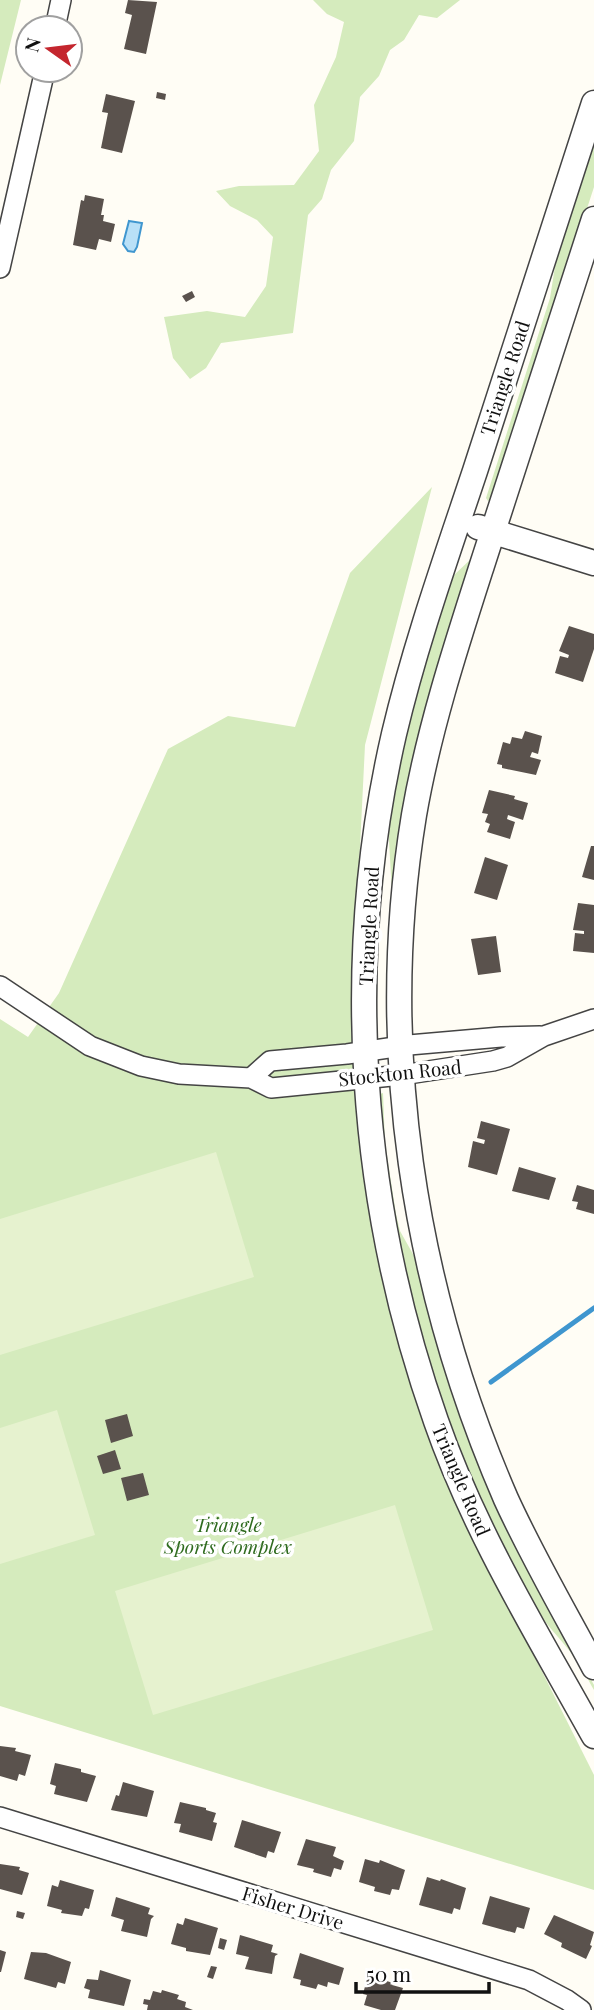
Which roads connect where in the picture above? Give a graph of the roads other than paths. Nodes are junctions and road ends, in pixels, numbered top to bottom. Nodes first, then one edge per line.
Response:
1 (42, 84) edge
2 (594, 103) edge
3 (594, 219) edge
4 (0, 268) edge
5 (458, 521) junction
6 (493, 532) junction
7 (594, 564) edge
8 (0, 986) edge
9 (594, 1018) edge
10 (544, 1036) junction
11 (401, 1046) junction
12 (365, 1051) junction
13 (402, 1075) junction
14 (251, 1078) junction
15 (367, 1078) junction
16 (594, 1667) edge
17 (594, 1736) edge
18 (0, 1817) edge
19 (580, 2010) edge

1 - 4 street
2 - 5 street, Triangle Road
3 - 6 street, Triangle Road
5 - 6 street
5 - 12 street, Triangle Road
6 - 7 street
6 - 11 street, Triangle Road
8 - 14 street, Stockton Road
9 - 10 street, Stockton Road
10 - 11 street, Stockton Road
10 - 13 street, Stockton Road
11 - 12 street, Stockton Road
11 - 13 street, Triangle Road
12 - 14 street, Stockton Road
12 - 15 street, Triangle Road
13 - 15 street, Stockton Road
13 - 16 street, Triangle Road
14 - 15 street, Stockton Road
15 - 17 street, Triangle Road
18 - 19 street, Fisher Drive

